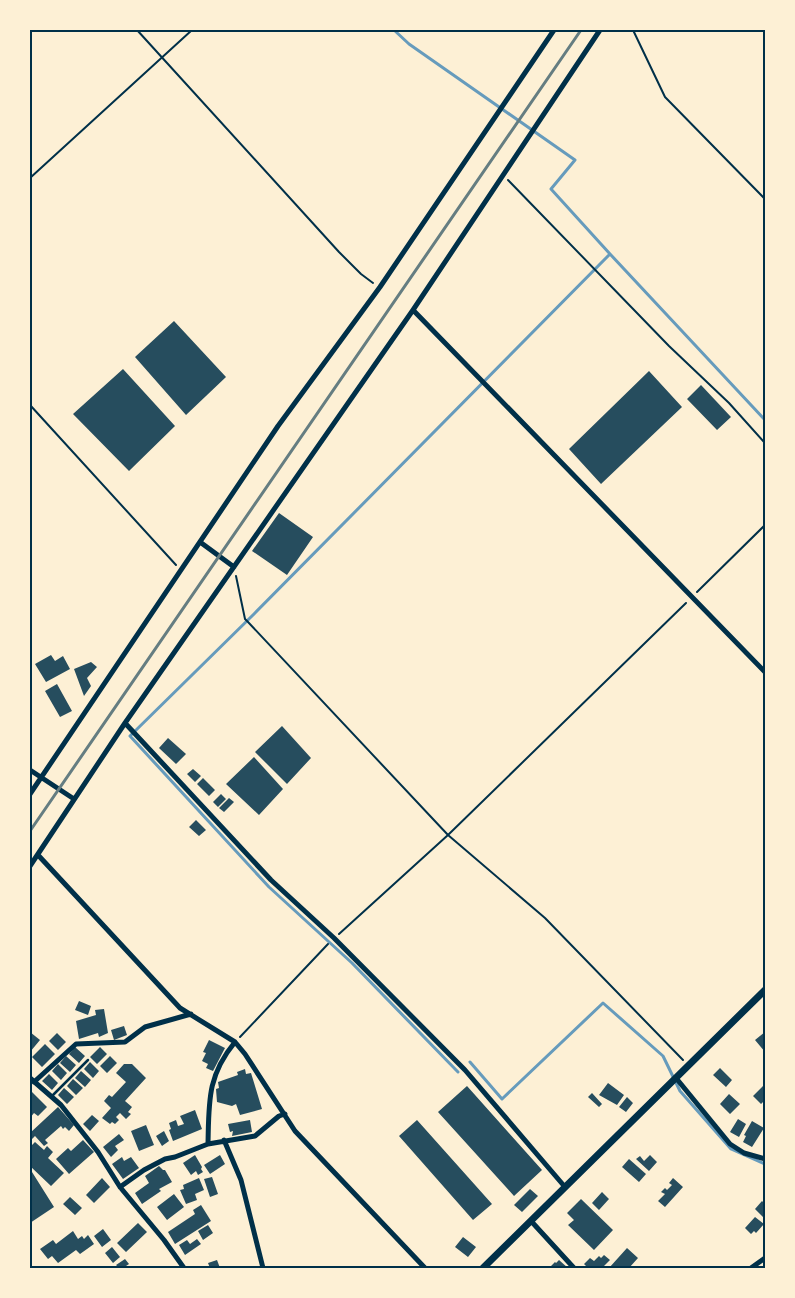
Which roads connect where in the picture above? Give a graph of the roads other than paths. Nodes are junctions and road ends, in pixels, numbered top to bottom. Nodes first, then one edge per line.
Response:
1 (554, 30) edge
2 (600, 30) edge
3 (413, 310) junction
4 (200, 542) junction
5 (234, 566) junction
6 (765, 672) edge
7 (125, 723) junction
8 (30, 770) edge
9 (41, 778) junction
10 (30, 794) edge
11 (74, 799) junction
12 (38, 855) junction
13 (30, 866) edge
14 (765, 990) edge
15 (191, 1014) junction
16 (235, 1042) junction
17 (88, 1060) dead end
18 (676, 1078) junction
19 (32, 1080) edge
20 (51, 1097) junction
21 (285, 1114) junction
22 (224, 1140) junction
23 (208, 1144) junction
24 (765, 1159) edge
25 (120, 1187) junction
26 (565, 1187) junction
27 (531, 1221) junction
28 (765, 1258) edge
29 (184, 1268) edge
30 (263, 1268) edge
31 (425, 1268) edge
32 (483, 1268) edge
33 (574, 1268) edge
34 (751, 1268) edge

1 - 4 street
2 - 3 street
3 - 5 street
3 - 6 street
4 - 5 street
4 - 9 street
5 - 7 street
7 - 11 street
7 - 26 street
8 - 9 street
9 - 10 street
9 - 11 street
11 - 12 street
12 - 13 street
12 - 15 street
14 - 18 street
15 - 16 street
15 - 19 street
16 - 21 street
16 - 23 street
17 - 20 lane
18 - 24 street
18 - 26 street
19 - 20 street
20 - 25 street
21 - 22 street
21 - 31 street
22 - 23 street
22 - 30 street
23 - 25 street
25 - 29 street
26 - 27 street
27 - 32 street
27 - 33 street
28 - 34 street

